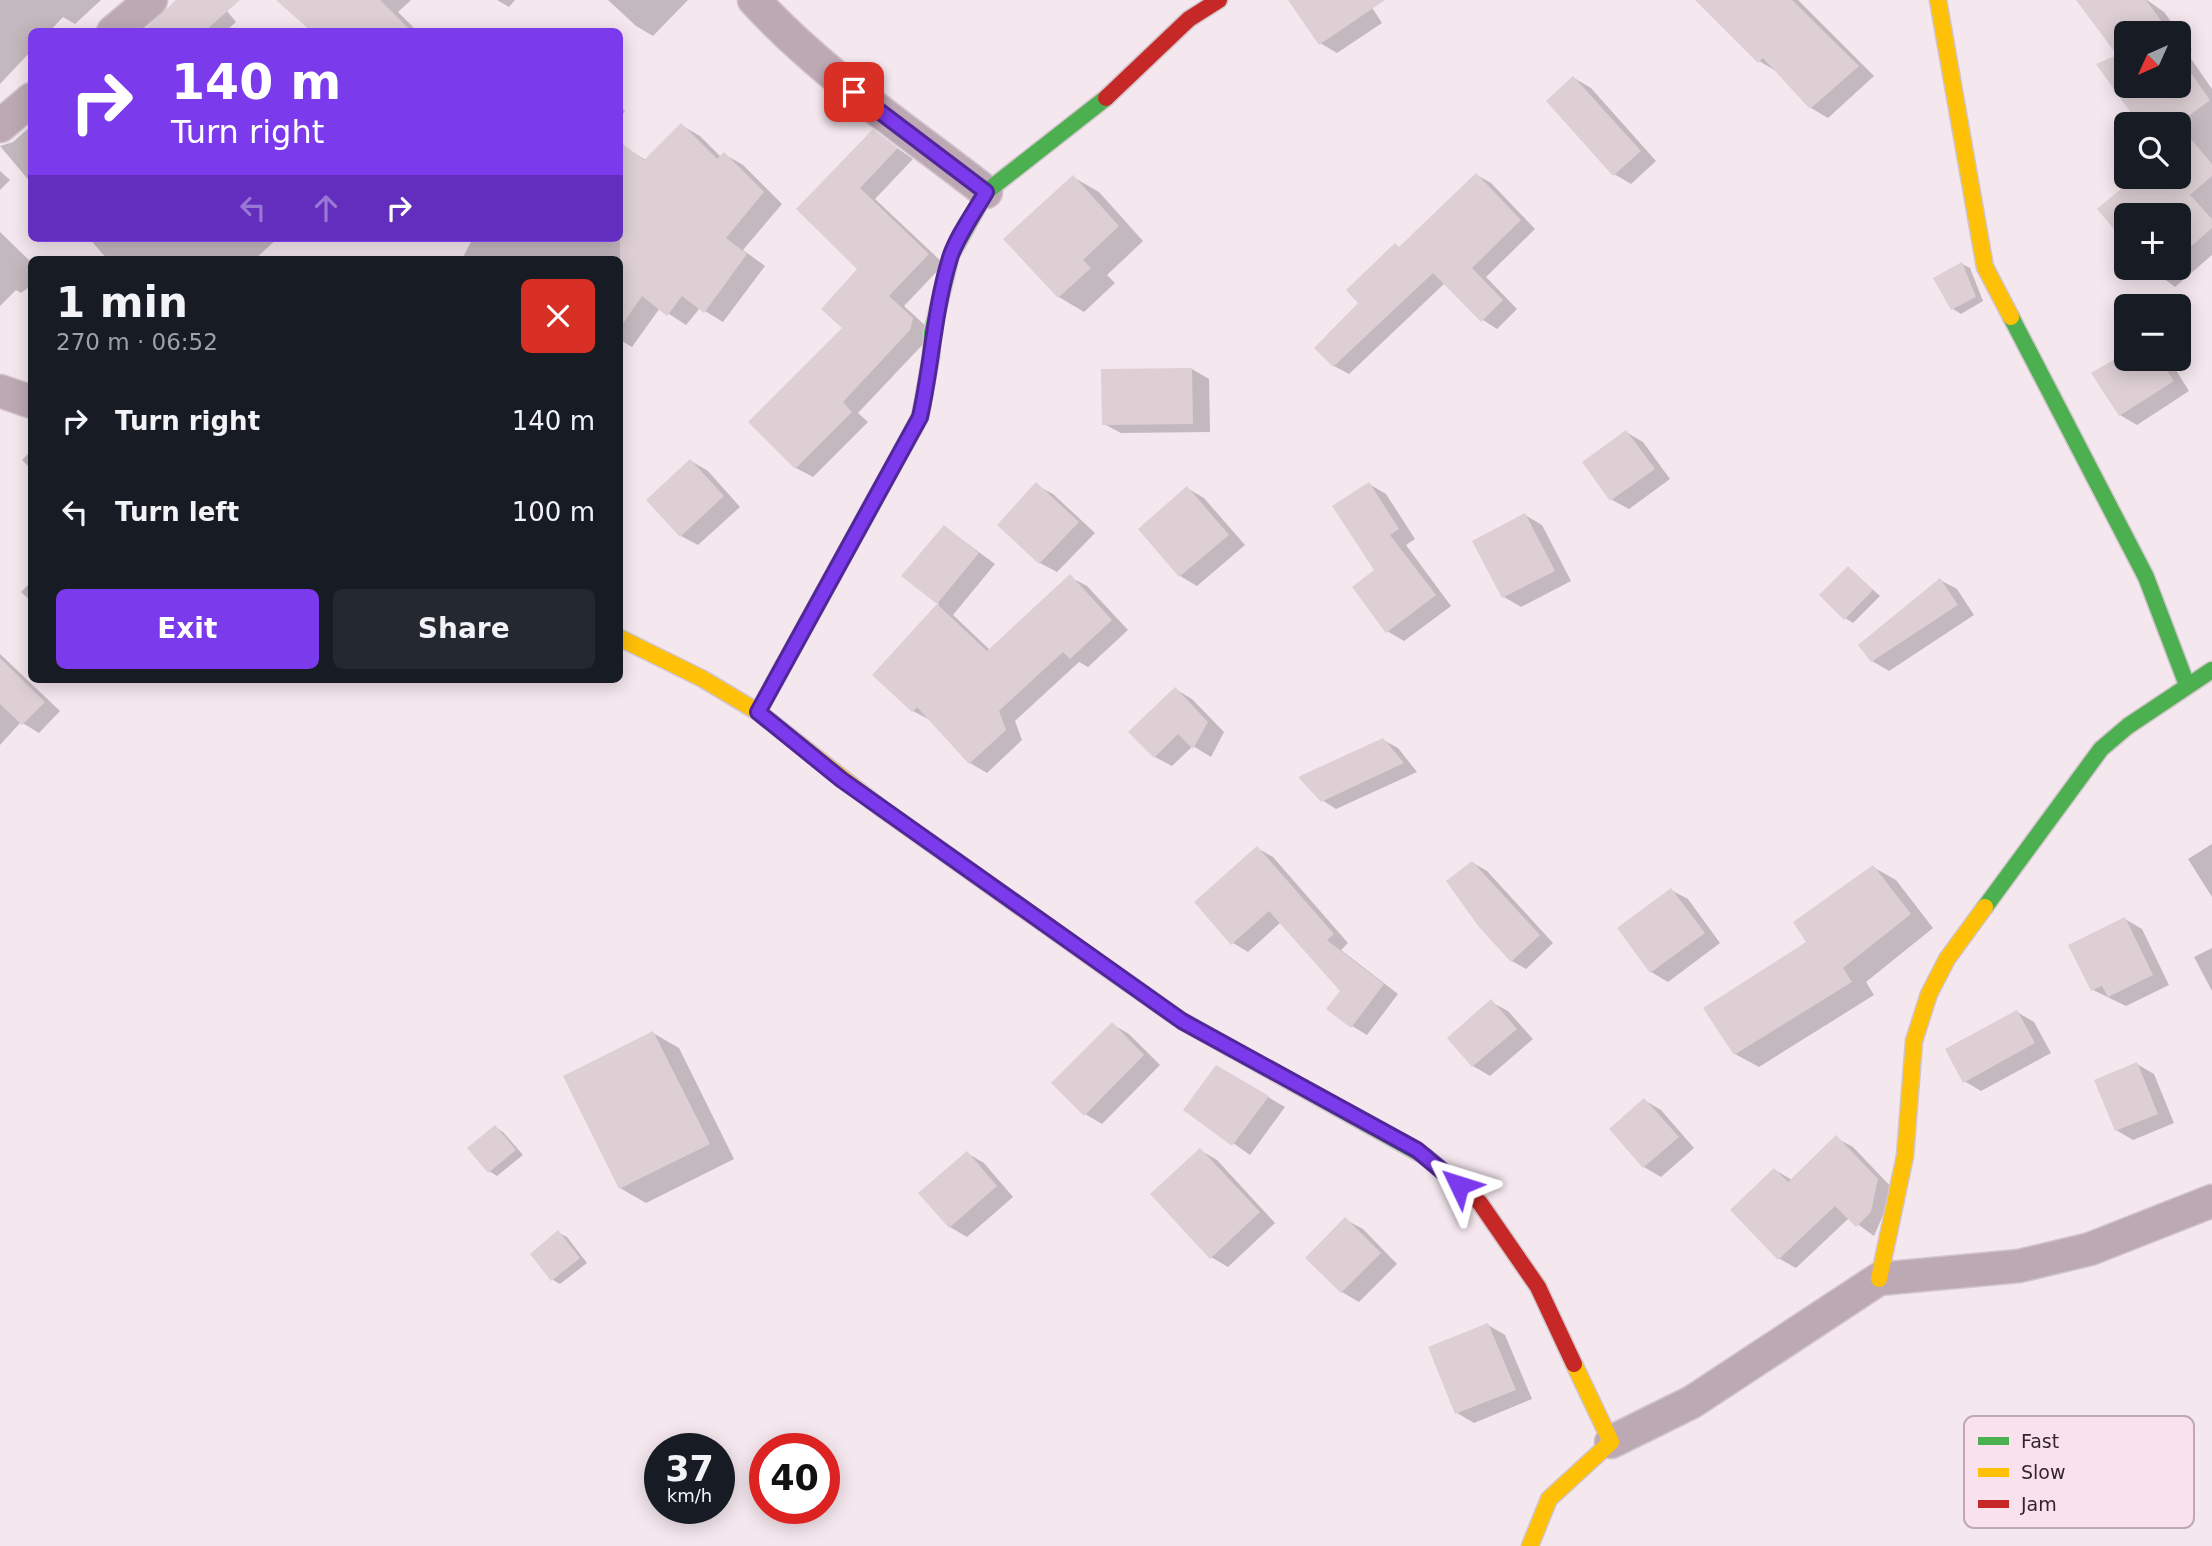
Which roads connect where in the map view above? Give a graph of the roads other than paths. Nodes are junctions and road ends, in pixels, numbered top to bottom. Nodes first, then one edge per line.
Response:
1 (151, 0) edge
2 (754, 0) edge
3 (1219, 0) edge
4 (1938, 0) edge
5 (118, 28) edge
6 (28, 102) edge
7 (0, 126) edge
8 (986, 192) junction
9 (0, 391) edge
10 (28, 401) edge
11 (623, 639) edge
12 (2212, 670) edge
13 (2187, 685) junction
14 (758, 712) junction
15 (2212, 1201) edge
16 (1879, 1279) junction
17 (1611, 1442) junction
18 (1530, 1546) edge

1 - 5 street
2 - 8 street
3 - 8 street
4 - 13 street
6 - 7 street
8 - 14 street
9 - 10 street
11 - 14 street
12 - 13 street
13 - 16 street
14 - 17 street
15 - 16 street
16 - 17 street
17 - 18 street

